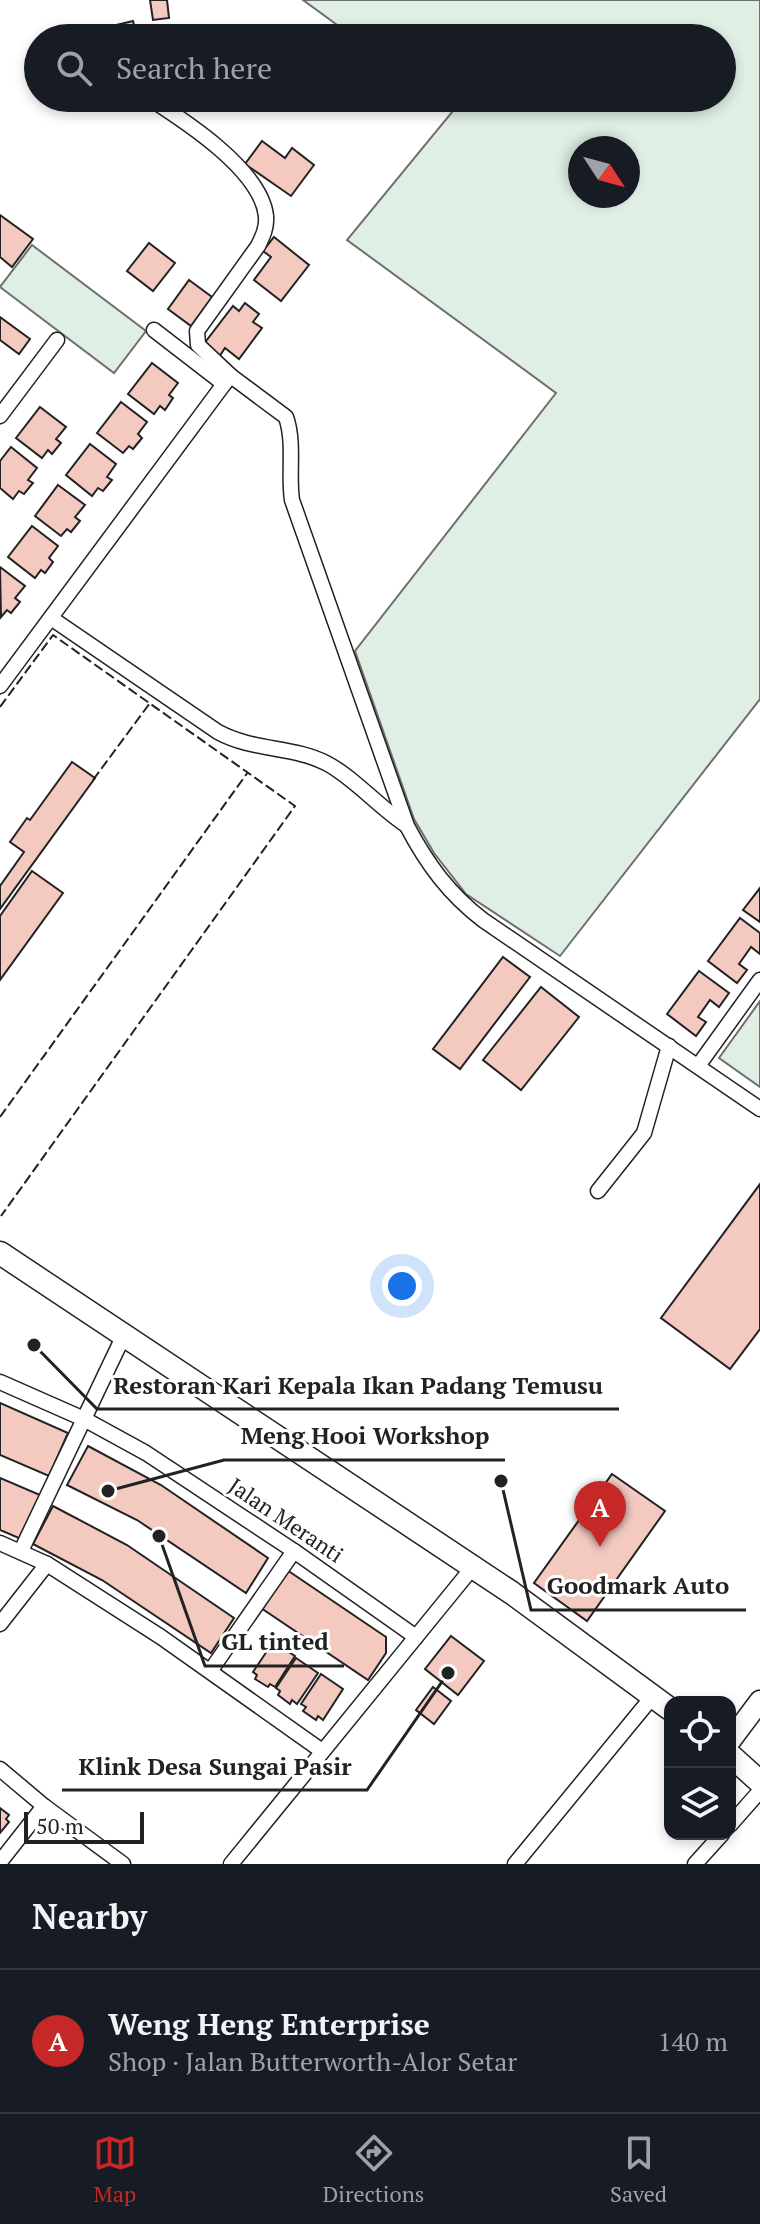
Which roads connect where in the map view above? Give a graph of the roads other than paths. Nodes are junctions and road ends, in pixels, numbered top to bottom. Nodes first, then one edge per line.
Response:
1 (170, 112) edge
2 (154, 330) dead end
3 (57, 340) dead end
4 (228, 380) junction
5 (0, 416) edge
6 (51, 618) junction
7 (1, 682) edge
8 (407, 826) junction
9 (760, 980) edge
10 (669, 1046) junction
11 (698, 1066) junction
12 (760, 1109) edge
13 (598, 1191) dead end
14 (0, 1253) edge
15 (124, 1335) junction
16 (0, 1382) edge
17 (84, 1419) junction
18 (0, 1543) edge
19 (21, 1551) junction
20 (294, 1551) junction
21 (47, 1564) junction
22 (473, 1567) junction
23 (0, 1624) edge
24 (416, 1637) junction
25 (211, 1670) junction
26 (760, 1701) edge
27 (662, 1702) edge
28 (736, 1733) edge
29 (322, 1751) junction
30 (736, 1760) edge
31 (0, 1769) edge
32 (760, 1782) edge
33 (760, 1791) edge
34 (44, 1806) junction
35 (736, 1818) edge
36 (717, 1840) edge
37 (0, 1862) edge
38 (123, 1864) edge
39 (231, 1864) edge
40 (515, 1864) edge
41 (695, 1864) edge

1 - 4 street
2 - 4 street
3 - 5 street
4 - 6 street
4 - 8 street
6 - 7 street
6 - 8 street
8 - 10 street
9 - 11 street
10 - 11 street
10 - 13 street
11 - 12 street
14 - 15 main road
15 - 17 street
15 - 22 main road
16 - 17 street, Jalan Meranti
17 - 19 street
17 - 20 street, Jalan Meranti
18 - 19 street
19 - 21 street
20 - 24 street, Jalan Meranti
20 - 25 street
21 - 23 street
21 - 25 street
22 - 24 street
22 - 27 main road
24 - 29 street
25 - 29 street
26 - 28 street
27 - 40 street
29 - 39 street
30 - 32 main road
31 - 34 street
33 - 35 street
34 - 37 street
34 - 38 street
36 - 41 street

